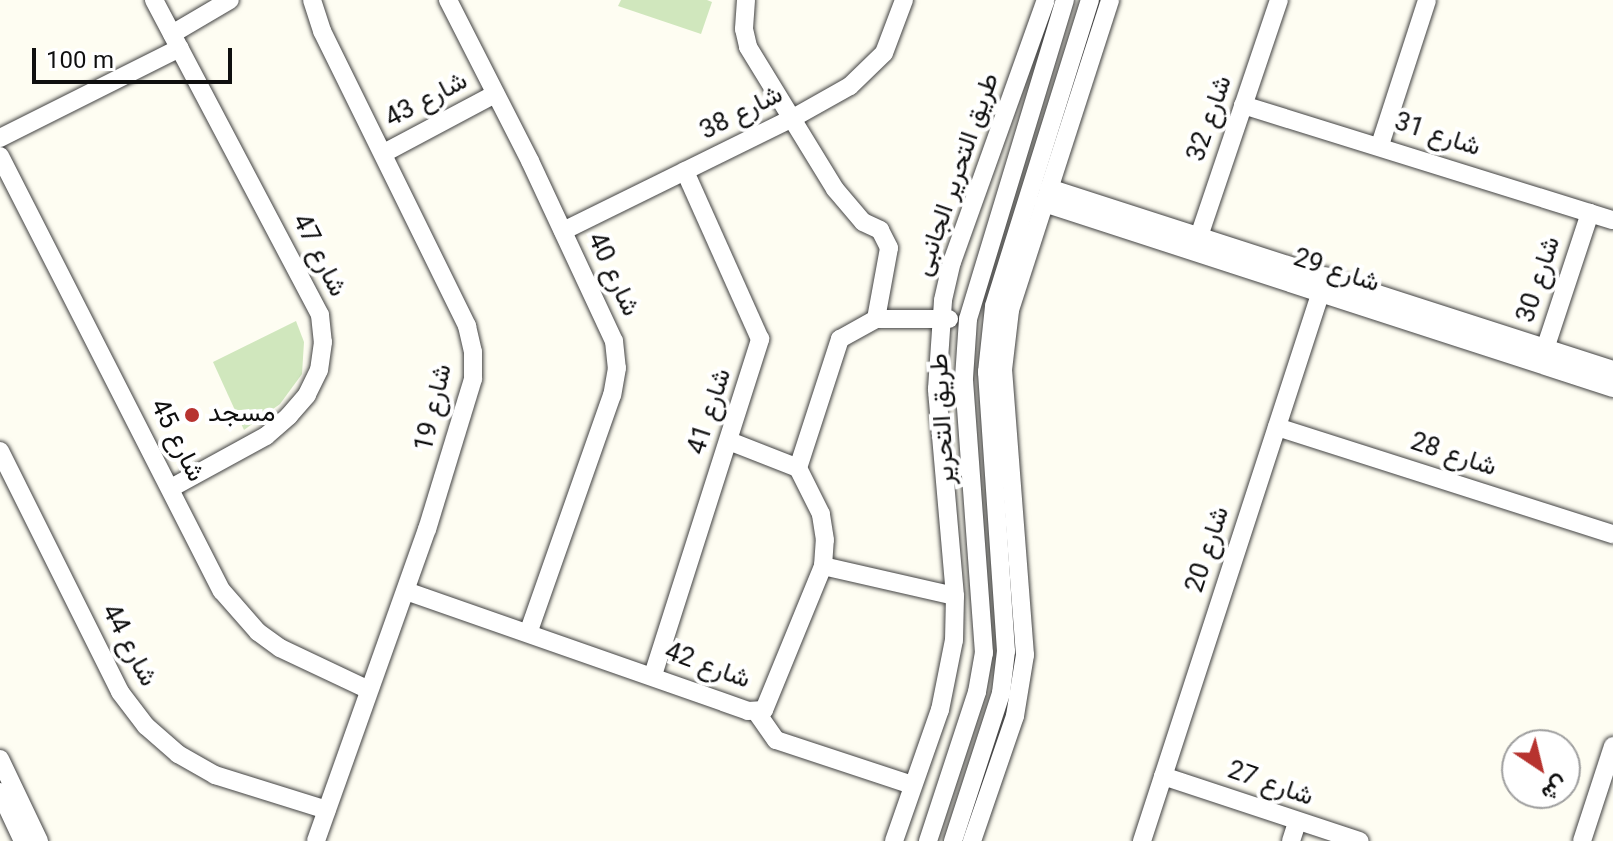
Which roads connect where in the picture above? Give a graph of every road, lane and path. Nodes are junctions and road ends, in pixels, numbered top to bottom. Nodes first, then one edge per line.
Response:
1 (154, 0) edge
2 (230, 0) edge
3 (312, 0) edge
4 (448, 0) edge
5 (746, 0) edge
6 (904, 0) edge
7 (1046, 0) edge
8 (1065, 0) edge
9 (1110, 0) edge
10 (1279, 0) edge
11 (1427, 0) edge
12 (1089, 2) edge
13 (176, 41) junction
14 (1068, 71) junction
15 (495, 94) junction
16 (1078, 98) junction
17 (1243, 105) junction
18 (793, 118) junction
19 (0, 138) edge
20 (1380, 145) junction
21 (384, 153) junction
22 (0, 156) edge
23 (685, 171) junction
24 (1047, 195) junction
25 (1590, 213) junction
26 (1613, 220) edge
27 (563, 231) junction
28 (1196, 245) junction
29 (1323, 285) junction
30 (876, 319) junction
31 (940, 319) junction
32 (968, 319) junction
33 (1543, 356) junction
34 (1003, 370) junction
35 (1613, 370) edge
36 (1613, 388) edge
37 (989, 389) junction
38 (1277, 427) junction
39 (729, 441) junction
40 (0, 451) edge
41 (798, 468) junction
42 (171, 488) junction
43 (1613, 534) edge
44 (823, 566) junction
45 (406, 591) junction
46 (955, 596) junction
47 (529, 631) junction
48 (653, 675) junction
49 (369, 690) junction
50 (757, 713) junction
51 (1613, 746) edge
52 (0, 759) edge
53 (981, 760) junction
54 (1163, 776) junction
55 (993, 781) junction
56 (912, 785) junction
57 (0, 792) edge
58 (327, 810) junction
59 (937, 813) junction
60 (961, 817) junction
61 (1297, 822) junction
62 (23, 841) edge
63 (39, 841) edge
64 (316, 841) edge
65 (894, 841) edge
66 (928, 841) edge
67 (953, 841) edge
68 (972, 841) edge
69 (1142, 841) edge
70 (1291, 841) edge
71 (1360, 841) edge
72 (1582, 841) edge

1 - 13 street, شارع 47
2 - 13 street
3 - 21 street, شارع 19
4 - 15 street, شارع 40
5 - 18 street
6 - 18 street, شارع 38
7 - 31 street, طريق التحرير الجانبى
8 - 32 street, طريق التحرير
9 - 16 street
10 - 17 street, شارع 32
11 - 20 street
12 - 14 street, طريق التحرير
13 - 19 street
13 - 42 street, شارع 47
14 - 16 street
14 - 37 street, طريق التحرير
15 - 21 street, شارع 43
15 - 27 street, شارع 40
16 - 24 street
17 - 20 street, شارع 31
17 - 28 street, شارع 32
18 - 23 street, شارع 38
18 - 30 street
20 - 25 street, شارع 31
21 - 45 street, شارع 19
22 - 42 street, شارع 45
23 - 27 street, شارع 38
23 - 39 street, شارع 41
24 - 28 street, شارع 29
24 - 34 street
25 - 26 street, شارع 31
25 - 33 street, شارع 30
27 - 47 street, شارع 40
28 - 29 street, شارع 29
29 - 33 street, شارع 29
29 - 38 street, شارع 20
30 - 31 street
30 - 41 street
31 - 32 street
31 - 46 street, طريق التحرير الجانبى
32 - 59 street, طريق التحرير
33 - 35 street, شارع 29
33 - 36 street, شارع 29
34 - 37 street
34 - 55 street
37 - 53 street, طريق التحرير
38 - 43 street, شارع 28
38 - 54 street, شارع 20
39 - 41 street
39 - 48 street, شارع 41
40 - 58 street, شارع 44
41 - 44 street, شارع 42
42 - 49 street, شارع 45
44 - 46 street
44 - 50 street, شارع 42
45 - 47 street, شارع 42
45 - 49 street, شارع 19
46 - 56 street, طريق التحرير الجانبى
47 - 48 street, شارع 42
48 - 50 street, شارع 42
49 - 58 street, شارع 19
50 - 56 street
51 - 72 street
52 - 63 street
53 - 55 street
53 - 60 street, طريق التحرير
54 - 61 street, شارع 27
54 - 69 street, شارع 20
55 - 68 street
56 - 65 street, طريق التحرير الجانبى
57 - 62 street
58 - 64 street, شارع 19
59 - 60 street
59 - 66 street, طريق التحرير
60 - 67 street, طريق التحرير
61 - 70 street
61 - 71 street, شارع 27

